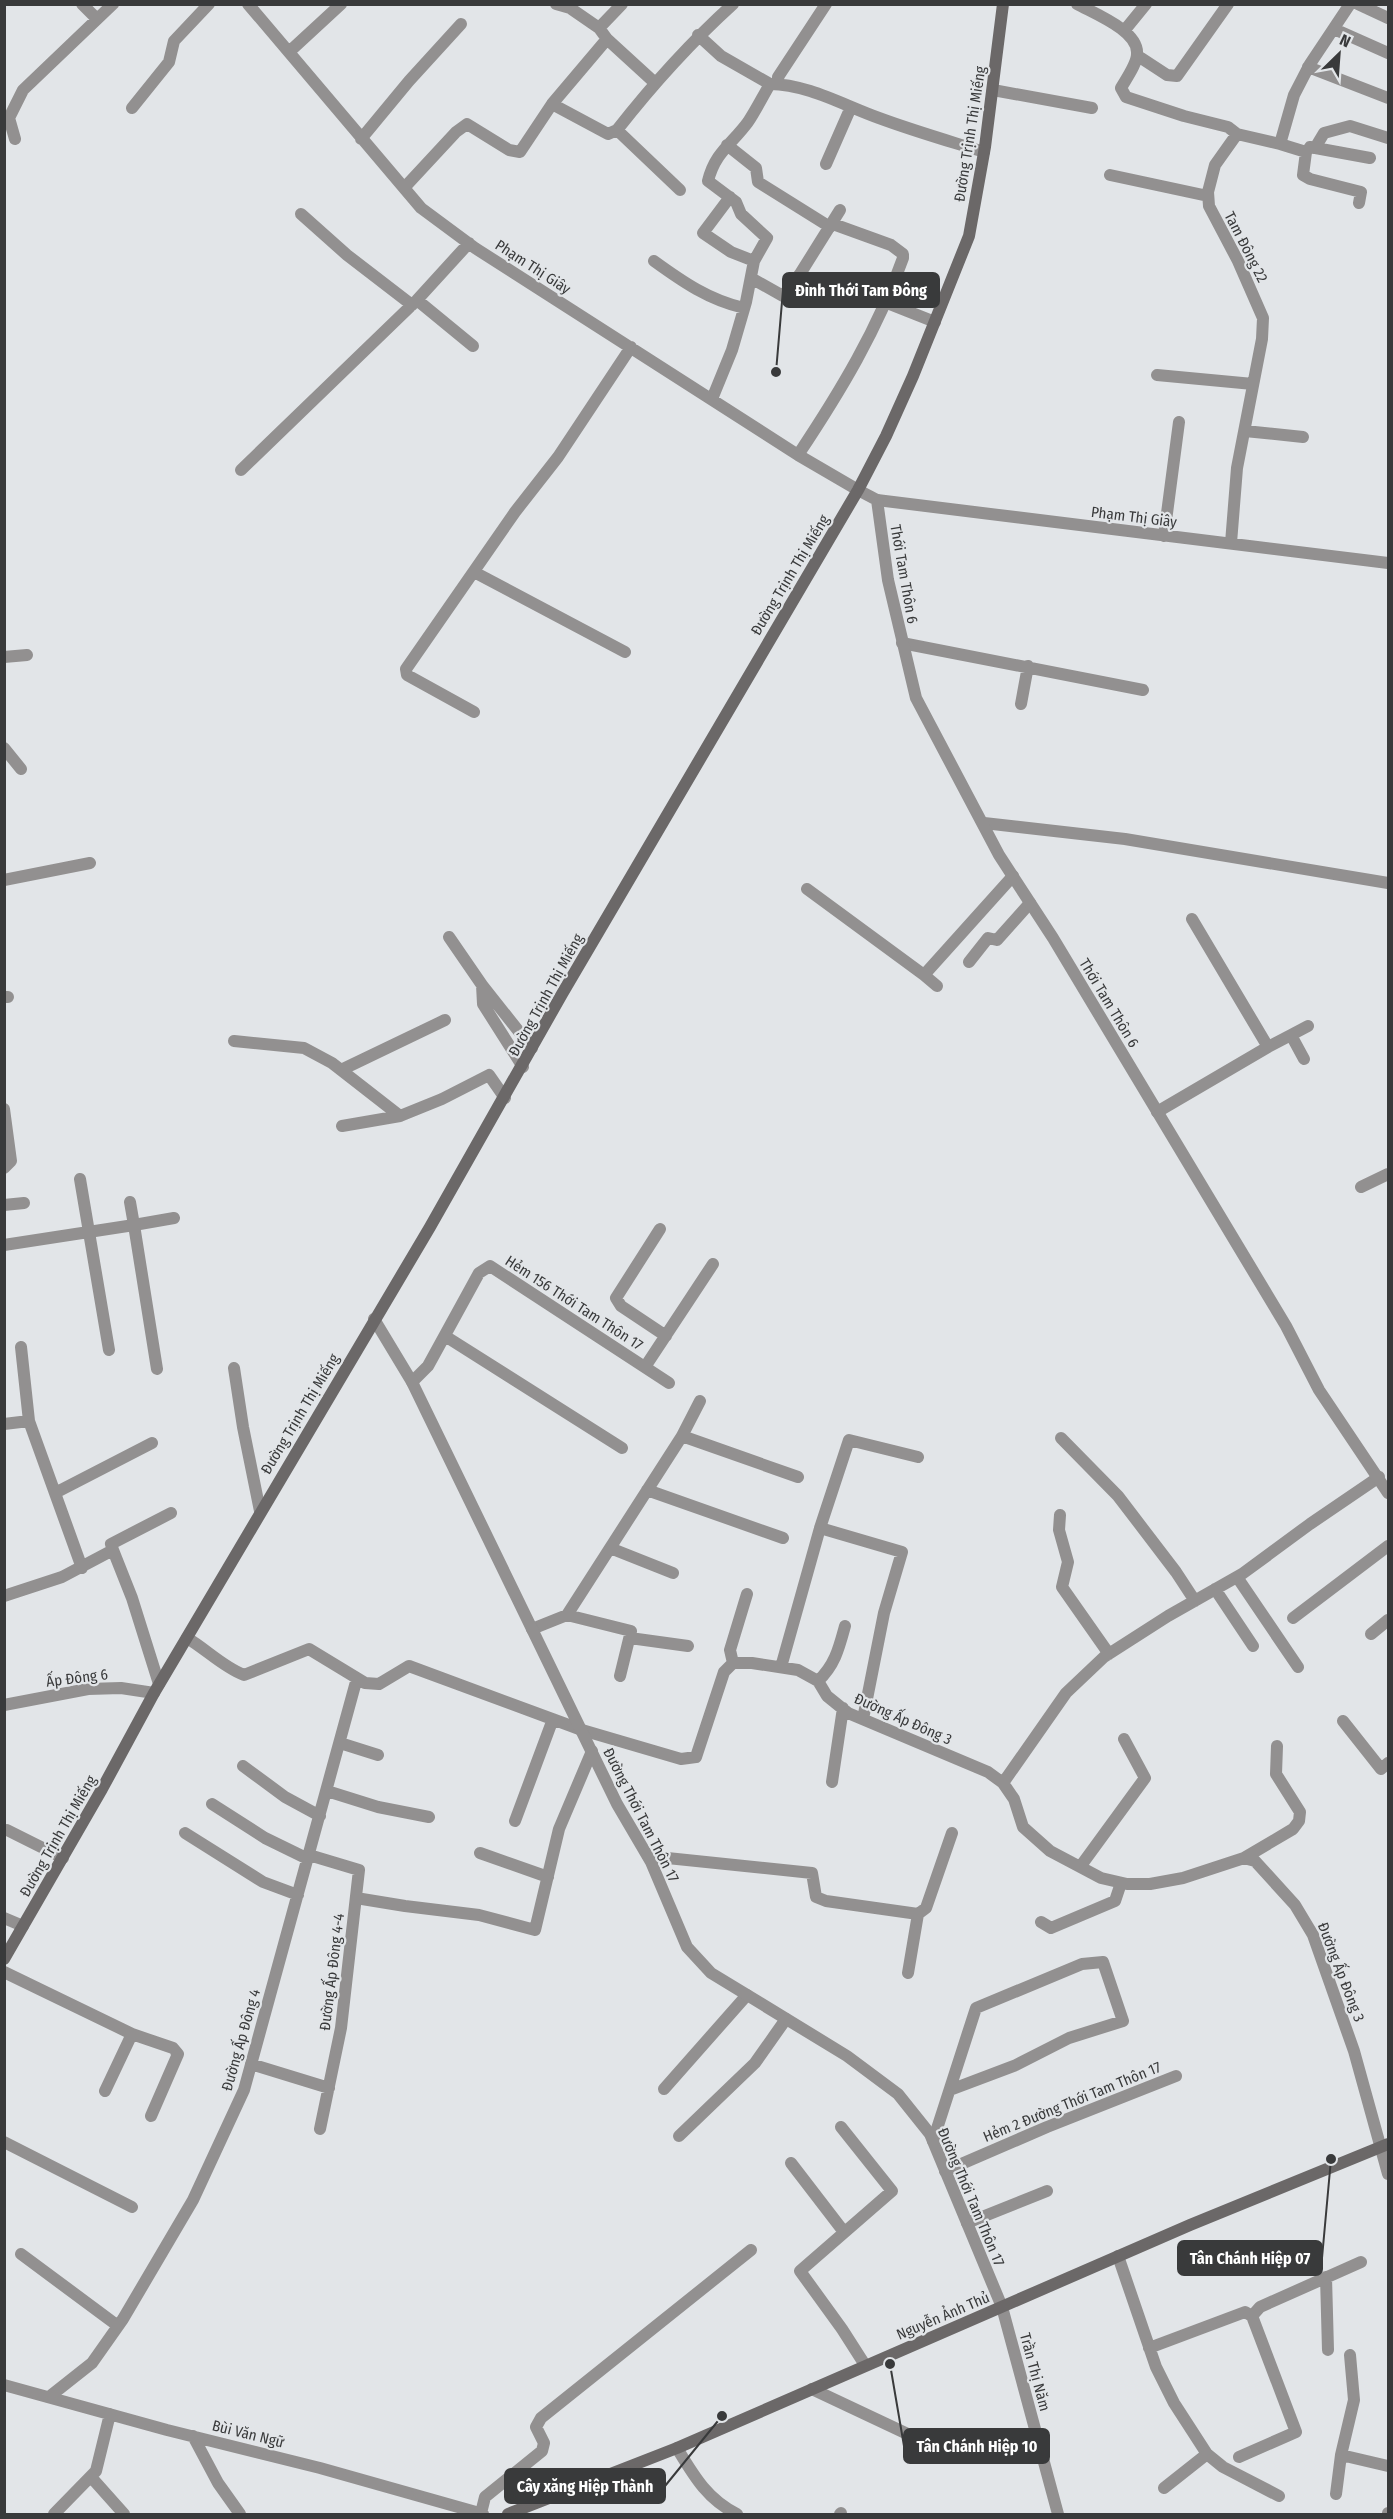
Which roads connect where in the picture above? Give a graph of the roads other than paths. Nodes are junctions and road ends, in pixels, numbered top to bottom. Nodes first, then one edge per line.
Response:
1 (82, 4) edge
2 (113, 4) edge
3 (209, 4) edge
4 (341, 4) edge
5 (556, 4) edge
6 (622, 4) edge
7 (733, 4) edge
8 (826, 4) edge
9 (1003, 4) edge
10 (1146, 4) edge
11 (1228, 4) edge
12 (1350, 4) edge
13 (1358, 4) edge
14 (1079, 5) edge
15 (257, 8) edge
16 (96, 18) junction
17 (1389, 18) edge
18 (461, 24) dead end
19 (599, 28) junction
20 (1334, 29) junction
21 (1124, 32) junction
22 (698, 35) junction
23 (607, 39) junction
24 (289, 52) junction
25 (1389, 53) edge
26 (1138, 56) junction
27 (1308, 68) junction
28 (654, 82) junction
29 (774, 84) junction
30 (993, 90) junction
31 (1389, 98) edge
32 (552, 104) junction
33 (851, 107) junction
34 (132, 108) dead end
35 (1092, 108) dead end
36 (617, 130) junction
37 (1237, 134) junction
38 (1389, 138) edge
39 (15, 139) dead end
40 (362, 139) junction
41 (1280, 144) junction
42 (726, 145) junction
43 (1311, 150) junction
44 (984, 152) junction
45 (1370, 158) dead end
46 (826, 164) dead end
47 (1110, 175) dead end
48 (404, 188) junction
49 (680, 190) dead end
50 (1208, 196) junction
51 (730, 197) junction
52 (1359, 203) dead end
53 (840, 210) dead end
54 (301, 214) dead end
55 (832, 226) junction
56 (469, 243) junction
57 (654, 261) dead end
58 (754, 261) junction
59 (750, 278) junction
60 (415, 303) junction
61 (887, 303) junction
62 (744, 308) junction
63 (934, 322) junction
64 (473, 346) dead end
65 (631, 347) junction
66 (1157, 375) dead end
67 (1253, 384) junction
68 (712, 399) junction
69 (1179, 422) dead end
70 (1245, 431) junction
71 (1304, 437) dead end
72 (798, 455) junction
73 (241, 470) dead end
74 (858, 490) junction
75 (877, 500) junction
76 (1164, 536) junction
77 (1232, 543) junction
78 (1389, 563) edge
79 (477, 567) junction
80 (902, 643) junction
81 (625, 652) dead end
82 (1028, 666) junction
83 (1143, 690) dead end
84 (1021, 704) dead end
85 (474, 712) dead end
86 (4, 748) edge
87 (21, 769) dead end
88 (984, 823) junction
89 (90, 863) dead end
90 (1013, 876) junction
91 (4, 880) edge
92 (1389, 883) edge
93 (807, 889) dead end
94 (1030, 903) junction
95 (1192, 920) dead end
96 (449, 937) dead end
97 (969, 962) dead end
98 (924, 975) junction
99 (482, 985) junction
100 (937, 986) dead end
101 (445, 1020) dead end
102 (1308, 1026) dead end
103 (1291, 1035) junction
104 (234, 1041) dead end
105 (1268, 1047) junction
106 (532, 1048) junction
107 (1304, 1059) dead end
108 (523, 1067) junction
109 (341, 1070) junction
110 (505, 1098) junction
111 (4, 1109) edge
112 (1157, 1112) junction
113 (400, 1116) junction
114 (342, 1126) dead end
115 (4, 1168) edge
116 (1389, 1174) edge
117 (80, 1179) dead end
118 (1361, 1187) dead end
119 (130, 1202) dead end
120 (24, 1203) dead end
121 (4, 1205) edge
122 (174, 1218) dead end
123 (134, 1225) junction
124 (660, 1228) dead end
125 (89, 1232) junction
126 (4, 1245) edge
127 (713, 1264) dead end
128 (374, 1319) junction
129 (445, 1336) junction
130 (666, 1336) junction
131 (21, 1347) dead end
132 (109, 1350) dead end
133 (645, 1367) junction
134 (234, 1368) dead end
135 (158, 1369) dead end
136 (412, 1382) junction
137 (669, 1383) dead end
138 (700, 1401) dead end
139 (29, 1421) junction
140 (4, 1424) edge
141 (682, 1436) junction
142 (1061, 1438) dead end
143 (152, 1443) dead end
144 (622, 1448) dead end
145 (918, 1457) dead end
146 (798, 1477) dead end
147 (1379, 1478) junction
148 (647, 1490) junction
149 (55, 1493) junction
150 (1389, 1493) edge
151 (260, 1511) junction
152 (171, 1513) dead end
153 (1060, 1515) dead end
154 (820, 1528) junction
155 (783, 1538) dead end
156 (1389, 1546) edge
157 (610, 1548) junction
158 (113, 1550) junction
159 (82, 1568) junction
160 (673, 1573) dead end
161 (1237, 1577) junction
162 (1215, 1589) junction
163 (747, 1594) dead end
164 (4, 1596) edge
165 (1195, 1601) junction
166 (567, 1615) junction
167 (1293, 1618) dead end
168 (1389, 1620) edge
169 (845, 1626) dead end
170 (532, 1629) junction
171 (1371, 1634) dead end
172 (187, 1638) junction
173 (630, 1638) junction
174 (688, 1646) dead end
175 (1253, 1646) dead end
176 (1109, 1654) junction
177 (733, 1663) junction
178 (781, 1666) junction
179 (1298, 1667) dead end
180 (620, 1677) dead end
181 (357, 1678) junction
182 (818, 1681) junction
183 (157, 1688) junction
184 (4, 1705) edge
185 (843, 1708) junction
186 (553, 1719) junction
187 (863, 1719) junction
188 (1342, 1721) dead end
189 (582, 1730) junction
190 (1124, 1739) dead end
191 (340, 1743) junction
192 (1277, 1746) dead end
193 (592, 1751) junction
194 (378, 1755) dead end
195 (1389, 1763) edge
196 (243, 1766) dead end
197 (832, 1782) dead end
198 (1003, 1783) junction
199 (327, 1791) junction
200 (212, 1804) dead end
201 (320, 1816) junction
202 (429, 1817) dead end
203 (515, 1821) dead end
204 (7, 1830) dead end
205 (185, 1833) dead end
206 (952, 1833) dead end
207 (480, 1853) dead end
208 (308, 1857) junction
209 (648, 1857) junction
210 (63, 1858) junction
211 (1244, 1858) junction
212 (1080, 1867) junction
213 (548, 1877) junction
214 (1121, 1882) junction
215 (298, 1895) junction
216 (356, 1898) junction
217 (918, 1914) junction
218 (4, 1917) edge
219 (1041, 1922) dead end
220 (23, 1926) junction
221 (4, 1959) edge
222 (4, 1972) edge
223 (908, 1972) dead end
224 (747, 1995) junction
225 (786, 2019) junction
226 (132, 2034) junction
227 (251, 2064) junction
228 (1176, 2076) dead end
229 (329, 2088) junction
230 (664, 2089) dead end
231 (950, 2090) junction
232 (105, 2091) dead end
233 (151, 2116) dead end
234 (842, 2127) dead end
235 (320, 2129) dead end
236 (680, 2136) dead end
237 (933, 2141) junction
238 (4, 2142) edge
239 (1385, 2145) edge
240 (791, 2163) dead end
241 (945, 2170) junction
242 (1389, 2174) edge
243 (1047, 2191) dead end
244 (132, 2207) dead end
245 (967, 2223) junction
246 (844, 2232) junction
247 (751, 2250) dead end
248 (21, 2254) dead end
249 (1118, 2256) junction
250 (1361, 2262) dead end
251 (1326, 2277) junction
252 (1002, 2307) junction
253 (1252, 2316) junction
254 (118, 2326) junction
255 (1149, 2348) junction
256 (1328, 2350) dead end
257 (1350, 2355) dead end
258 (865, 2365) junction
259 (4, 2385) edge
260 (812, 2389) junction
261 (49, 2397) junction
262 (111, 2414) junction
263 (193, 2436) junction
264 (916, 2438) dead end
265 (677, 2448) junction
266 (1207, 2454) junction
267 (1341, 2455) junction
268 (1239, 2457) dead end
269 (1389, 2466) edge
270 (91, 2477) junction
271 (1164, 2488) dead end
272 (1336, 2494) dead end
273 (1279, 2496) dead end
274 (54, 2514) edge
275 (124, 2514) edge
276 (240, 2514) edge
277 (482, 2514) edge
278 (508, 2514) edge
279 (737, 2514) edge
280 (1058, 2514) edge

1 - 16 street
2 - 16 street
3 - 34 street
4 - 24 street
5 - 19 street
6 - 19 street
7 - 22 street
8 - 29 street
9 - 30 main road, Đường Trịnh Thị Miếng
10 - 21 street
11 - 26 street
12 - 20 street
13 - 17 street
14 - 21 street
15 - 24 street, Phạm Thị Giây
16 - 39 street
18 - 40 street
19 - 23 street
20 - 25 street
20 - 27 street
21 - 26 street
22 - 28 street
22 - 29 street
23 - 28 street
23 - 32 street
24 - 40 street, Phạm Thị Giây
26 - 37 street
27 - 31 street
27 - 41 street
28 - 36 street
29 - 33 street
29 - 42 street
30 - 35 street
30 - 44 main road, Đường Trịnh Thị Miếng
32 - 36 street
32 - 48 street
33 - 44 street
33 - 46 street
36 - 49 street
37 - 41 street
37 - 50 street
38 - 43 street
40 - 48 street, Phạm Thị Giây
41 - 43 street
42 - 51 street
42 - 55 street
43 - 45 street
43 - 52 street
44 - 63 main road, Đường Trịnh Thị Miếng
47 - 50 street
48 - 56 street, Phạm Thị Giây
50 - 67 street, Tam Đông 22
51 - 58 street
51 - 58 street
53 - 55 street
54 - 60 street
55 - 59 street
55 - 61 street
56 - 60 street
56 - 65 street, Phạm Thị Giây
57 - 62 street
58 - 59 street
59 - 62 street
60 - 64 street
60 - 73 street
61 - 63 street
61 - 72 street
62 - 68 street
63 - 74 main road, Đường Trịnh Thị Miếng
65 - 68 street, Phạm Thị Giây
65 - 79 street
66 - 67 street
67 - 70 street, Tam Đông 22
68 - 72 street, Phạm Thị Giây
69 - 76 street
70 - 71 street
70 - 77 street, Tam Đông 22
72 - 74 street, Phạm Thị Giây
74 - 75 street, Phạm Thị Giây
74 - 106 main road, Đường Trịnh Thị Miếng
75 - 76 street, Phạm Thị Giây
75 - 80 street, Thới Tam Thôn 6
76 - 77 street, Phạm Thị Giây
77 - 78 street, Phạm Thị Giây
79 - 81 street
79 - 85 street
80 - 82 street
80 - 88 street, Thới Tam Thôn 6
82 - 83 street
82 - 84 street
86 - 87 street
88 - 90 street, Thới Tam Thôn 6
88 - 92 street
89 - 91 street
90 - 94 street, Thới Tam Thôn 6
90 - 98 street
93 - 98 street
94 - 97 street
94 - 112 street, Thới Tam Thôn 6
95 - 105 street
96 - 99 street
98 - 100 street
99 - 106 street
99 - 108 street
101 - 109 street
102 - 103 street
103 - 105 street
103 - 107 street
104 - 109 street
105 - 112 street
106 - 108 main road, Đường Trịnh Thị Miếng
108 - 110 main road, Đường Trịnh Thị Miếng
109 - 113 street
110 - 113 street
110 - 128 main road, Đường Trịnh Thị Miếng
111 - 115 street
112 - 147 street, Thới Tam Thôn 6
113 - 114 street
116 - 118 street
117 - 125 street
119 - 123 street
120 - 121 street
122 - 123 street
123 - 125 street
123 - 135 street
124 - 130 street
125 - 126 street
125 - 132 street
127 - 130 street
128 - 136 street, Đường Thới Tam Thôn 17
128 - 151 main road, Đường Trịnh Thị Miếng
129 - 133 street, Hẻm 156 Thới Tam Thôn 17
129 - 136 street, Hẻm 156 Thới Tam Thôn 17
129 - 144 street
130 - 133 street
131 - 139 street
133 - 137 street, Hẻm 156 Thới Tam Thôn 17
134 - 151 street
136 - 170 street, Đường Thới Tam Thôn 17
138 - 141 street
139 - 140 street
139 - 149 street
141 - 146 street
141 - 148 street
142 - 165 street
143 - 149 street
145 - 154 street
147 - 150 street, Thới Tam Thôn 6
147 - 161 street
148 - 155 street
148 - 157 street
149 - 159 street
151 - 172 main road, Đường Trịnh Thị Miếng
152 - 158 street
153 - 176 street
154 - 178 street
154 - 187 street
156 - 167 street
157 - 160 street
157 - 166 street
158 - 159 street
158 - 183 street
159 - 164 street
161 - 162 street
161 - 179 street
162 - 165 street
162 - 175 street
163 - 177 street
165 - 176 street
166 - 170 street
166 - 173 street
168 - 171 street
169 - 182 street
170 - 189 street, Đường Thới Tam Thôn 17
172 - 181 street
172 - 183 main road, Đường Trịnh Thị Miếng
173 - 174 street
173 - 180 street
176 - 198 street
177 - 178 street, Đường Ấp Đông 3
177 - 189 street
178 - 182 street, Đường Ấp Đông 3
181 - 186 street
181 - 191 street, Đường Ấp Đông 4
182 - 185 street, Đường Ấp Đông 3
183 - 184 street, Ấp Đông 6
183 - 210 main road, Đường Trịnh Thị Miếng
185 - 187 street, Đường Ấp Đông 3
185 - 197 street
186 - 189 street
186 - 203 street
187 - 198 street, Đường Ấp Đông 3
188 - 195 street
189 - 193 street, Đường Thới Tam Thôn 17
190 - 212 street
191 - 194 street
191 - 199 street, Đường Ấp Đông 4
192 - 211 street
193 - 209 street, Đường Thới Tam Thôn 17
193 - 213 street
196 - 201 street
198 - 212 street
199 - 201 street, Đường Ấp Đông 4
199 - 202 street
200 - 208 street
201 - 208 street, Đường Ấp Đông 4
204 - 210 street
205 - 215 street
206 - 217 street
207 - 213 street
208 - 215 street, Đường Ấp Đông 4
208 - 216 street, Đường Ấp Đông 4-4
209 - 217 street
209 - 224 street, Đường Thới Tam Thôn 17
210 - 220 main road, Đường Trịnh Thị Miếng
211 - 214 street
211 - 239 street, Đường Ấp Đông 3
212 - 214 street
213 - 216 street
214 - 219 street
215 - 227 street, Đường Ấp Đông 4
216 - 229 street, Đường Ấp Đông 4-4
217 - 223 street
218 - 220 street
220 - 221 main road, Đường Trịnh Thị Miếng
222 - 226 street
224 - 225 street, Đường Thới Tam Thôn 17
224 - 230 street
225 - 236 street
225 - 237 street, Đường Thới Tam Thôn 17
226 - 232 street
226 - 233 street
227 - 229 street
227 - 254 street, Đường Ấp Đông 4
228 - 241 street, Hẻm 2 Đường Thới Tam Thôn 17
229 - 235 street, Đường Ấp Đông 4-4
231 - 231 street
231 - 237 street
234 - 246 street
237 - 241 street, Đường Thới Tam Thôn 17
238 - 244 street
239 - 242 street, Đường Ấp Đông 3
239 - 249 main road, Nguyễn Ảnh Thủ
240 - 246 street
241 - 245 street, Đường Thới Tam Thôn 17
243 - 245 street
245 - 252 street, Đường Thới Tam Thôn 17
246 - 258 street
247 - 277 street
248 - 254 street
249 - 252 main road, Nguyễn Ảnh Thủ
249 - 255 street
250 - 251 street
251 - 253 street
251 - 256 street
252 - 258 main road, Nguyễn Ảnh Thủ
252 - 280 street, Trần Thị Năm
253 - 255 street
253 - 268 street
254 - 261 street, Đường Ấp Đông 4
255 - 266 street
257 - 267 street
258 - 260 main road, Nguyễn Ảnh Thủ
259 - 261 street, Bùi Văn Ngữ
260 - 264 street
260 - 265 main road, Nguyễn Ảnh Thủ
261 - 262 street, Bùi Văn Ngữ
262 - 263 street, Bùi Văn Ngữ
262 - 270 street
263 - 276 street
263 - 277 street, Bùi Văn Ngữ
265 - 278 main road, Nguyễn Ảnh Thủ
265 - 279 street
266 - 271 street
266 - 273 street
267 - 269 street
267 - 272 street
270 - 274 street
270 - 275 street

